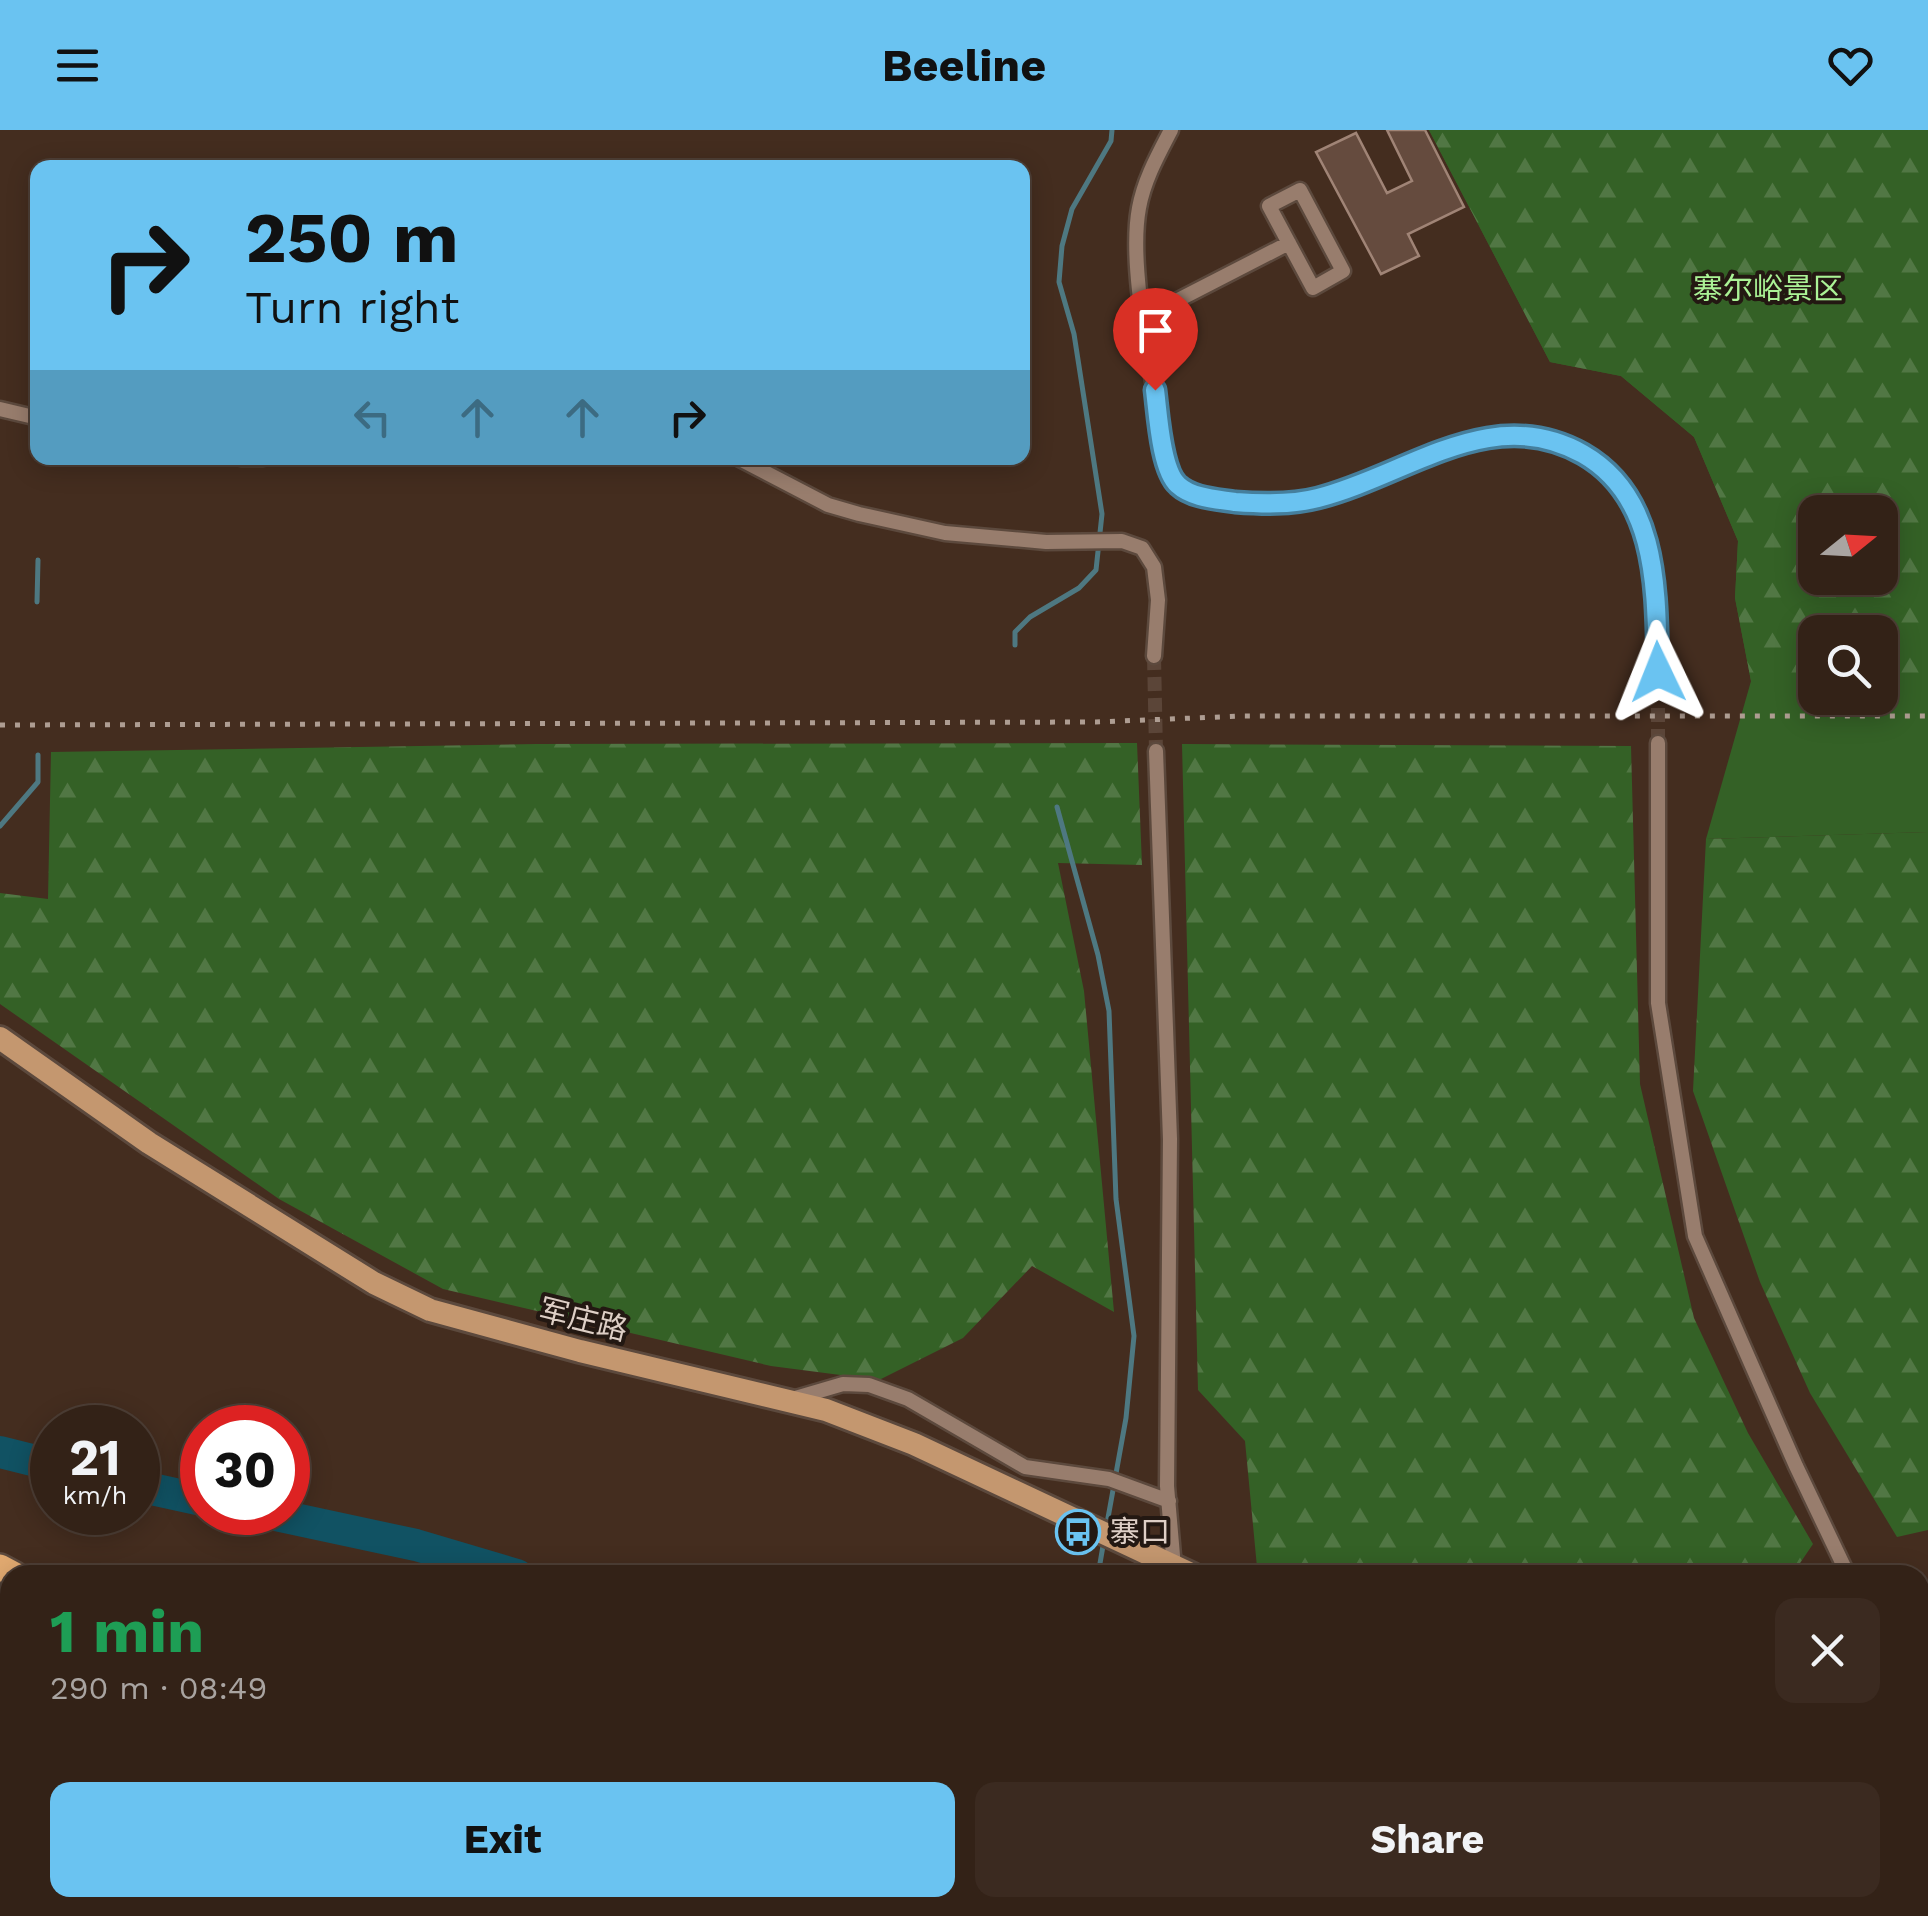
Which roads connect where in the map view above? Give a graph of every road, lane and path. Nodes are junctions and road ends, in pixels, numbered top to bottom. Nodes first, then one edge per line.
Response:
1 (1171, 130) edge
2 (1289, 243) junction
3 (1145, 316) junction
4 (0, 409) edge
5 (30, 416) edge
6 (751, 465) edge
7 (1154, 656) tunnel mouth
8 (1658, 672) tunnel mouth
9 (1658, 742) tunnel mouth
10 (1156, 751) tunnel mouth
11 (0, 1038) edge
12 (787, 1401) junction
13 (1169, 1502) junction
14 (1171, 1565) edge
15 (1183, 1565) edge
16 (1843, 1565) edge

1 - 3 street
2 - 2 street
2 - 3 street
3 - 8 street
4 - 5 street
6 - 7 street
9 - 16 street
10 - 13 street
11 - 12 main road, 军庄路
12 - 13 street
12 - 14 main road, 军庄路
13 - 15 street

